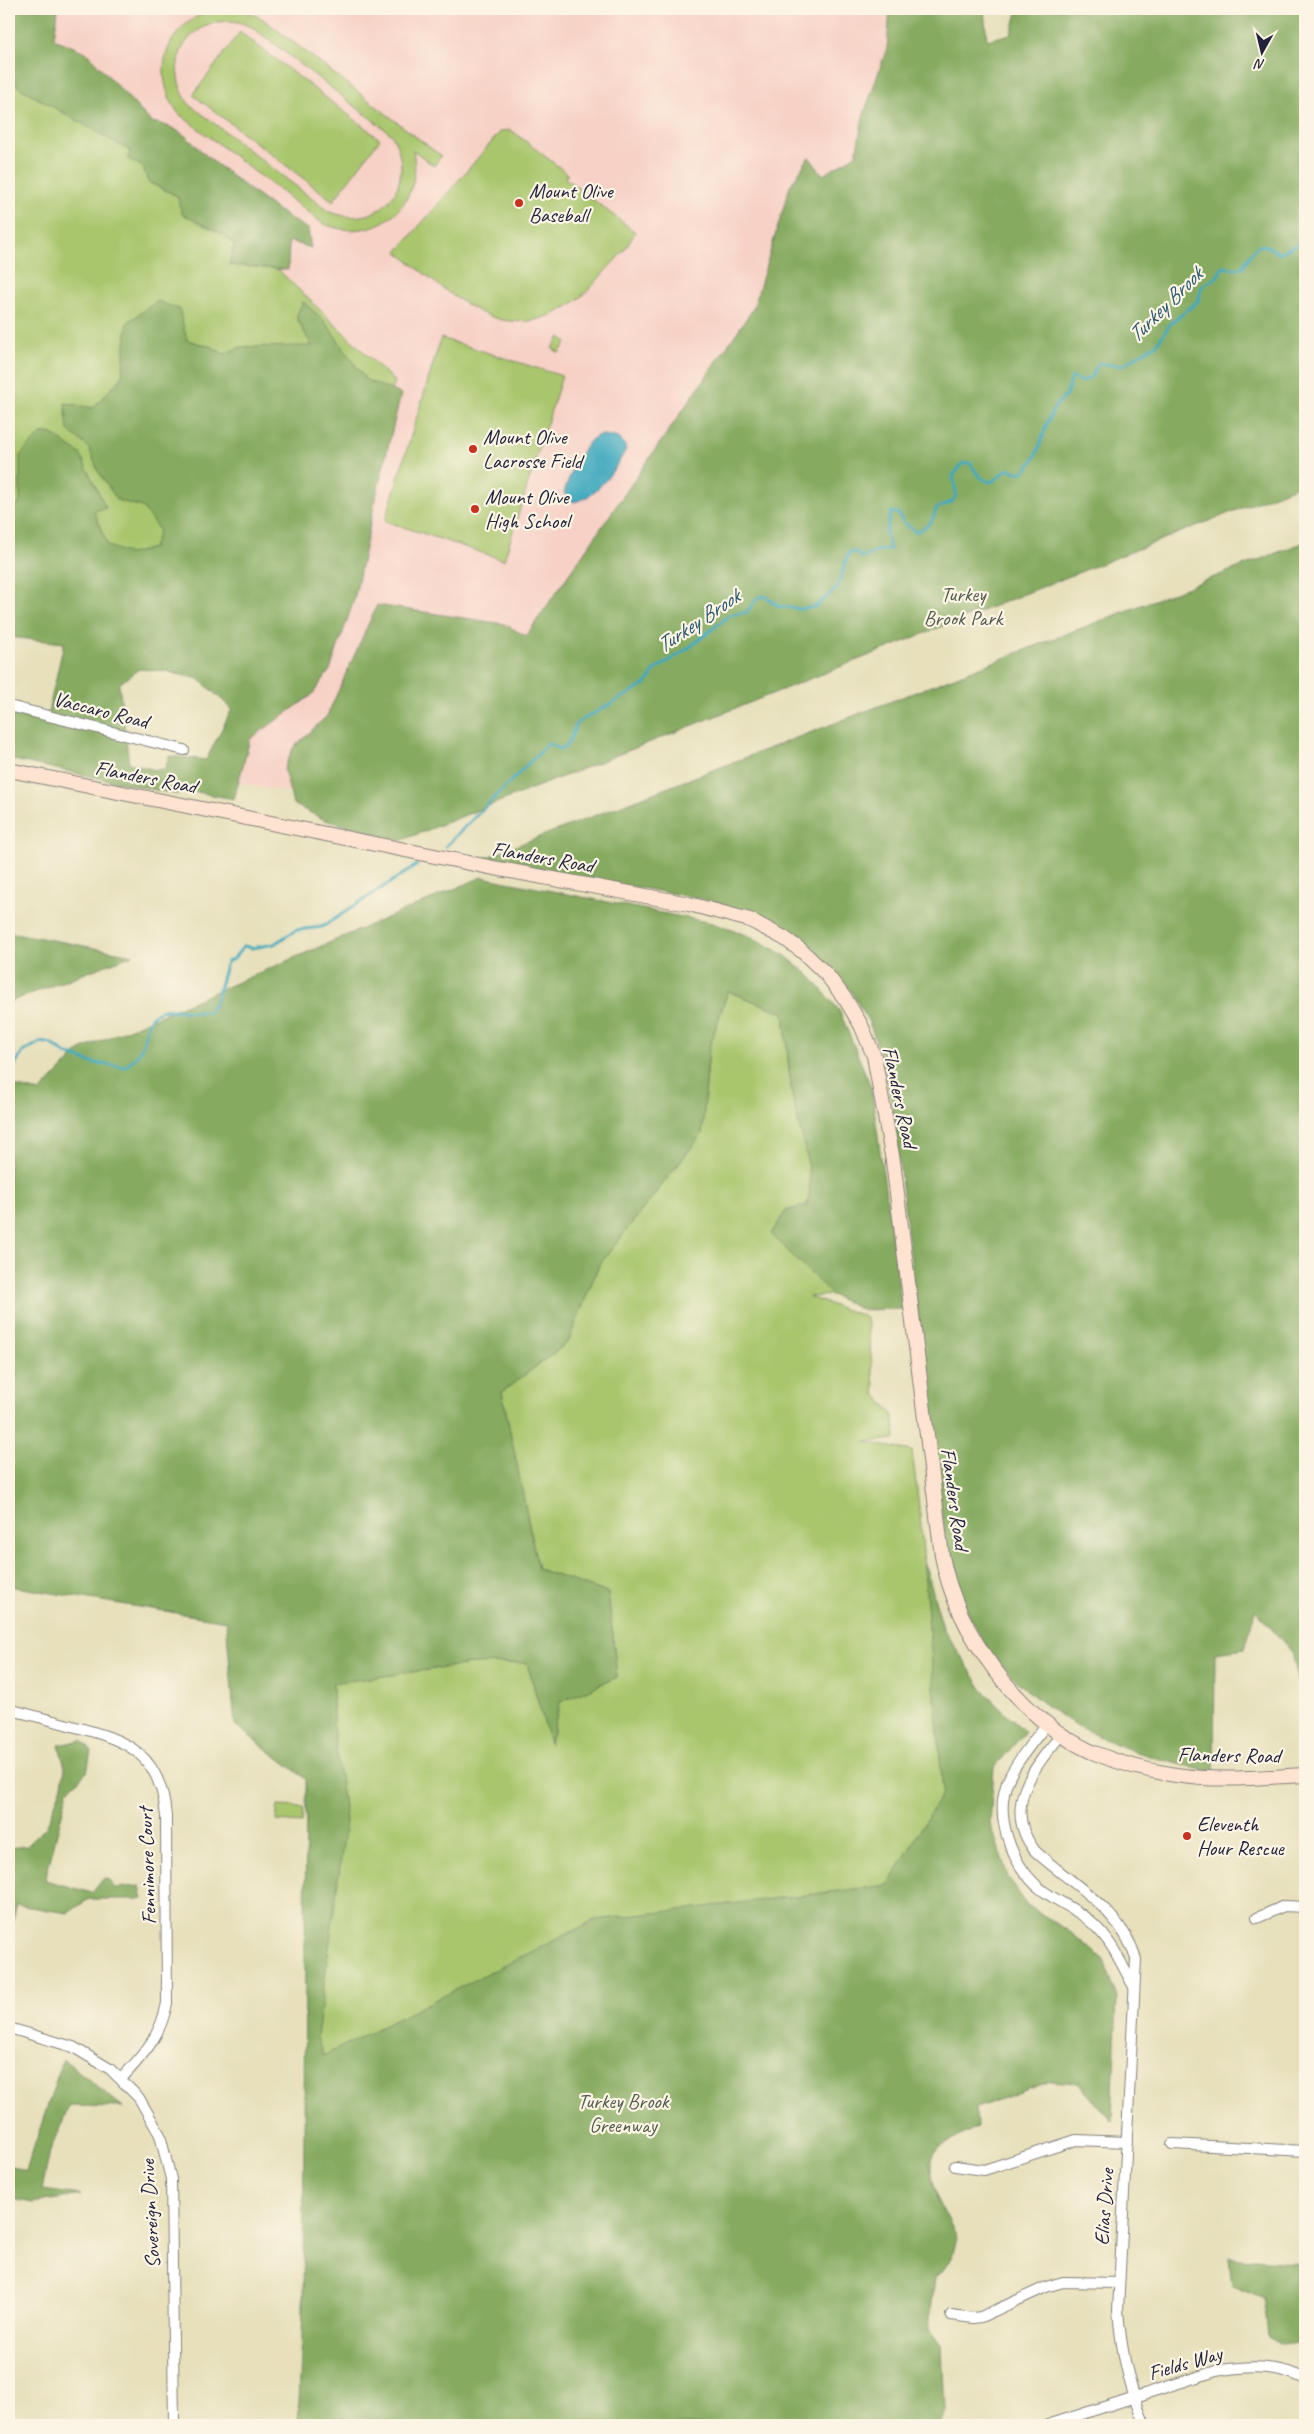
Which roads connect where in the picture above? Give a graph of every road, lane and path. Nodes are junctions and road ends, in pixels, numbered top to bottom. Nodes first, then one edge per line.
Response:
1 (9, 706) edge
2 (184, 750) dead end
3 (9, 770) edge
4 (9, 1709) edge
5 (1048, 1722) junction
6 (1062, 1734) junction
7 (1305, 1775) edge
8 (1305, 1907) edge
9 (1257, 1918) dead end
10 (1134, 1987) junction
11 (9, 2028) edge
12 (122, 2078) junction
13 (1127, 2142) junction
14 (1172, 2144) dead end
15 (1305, 2151) edge
16 (954, 2166) dead end
17 (1118, 2283) junction
18 (951, 2314) dead end
19 (1305, 2378) edge
20 (1133, 2398) junction
21 (174, 2425) edge
22 (1048, 2425) edge
23 (1146, 2425) edge

1 - 2 street, Vaccaro Road
3 - 5 main road, Flanders Road
4 - 12 street, Fennimore Court
5 - 6 main road, Flanders Road
5 - 10 street, Elias Drive
6 - 7 main road, Flanders Road
6 - 10 street, Elias Drive
8 - 9 street
10 - 13 street, Elias Drive
11 - 12 street, Sovereign Drive
12 - 21 street, Sovereign Drive
13 - 16 street
13 - 17 street, Elias Drive
14 - 15 street
17 - 18 street
17 - 20 street, Elias Drive
19 - 20 street, Fields Way
20 - 22 street, Fields Way
20 - 23 street, Elias Drive

